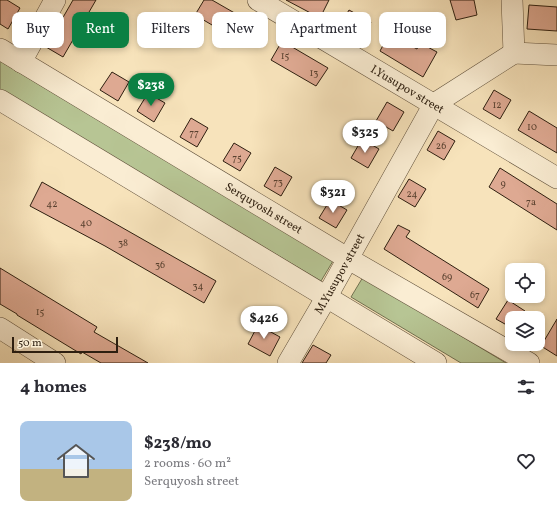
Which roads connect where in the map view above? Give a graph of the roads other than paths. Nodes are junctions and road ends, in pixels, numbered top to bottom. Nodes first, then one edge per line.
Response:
1 (55, 0) edge
2 (258, 0) edge
3 (512, 0) edge
4 (0, 49) edge
5 (514, 53) junction
6 (557, 55) edge
7 (21, 62) junction
8 (0, 100) edge
9 (434, 104) junction
10 (557, 178) edge
11 (347, 258) junction
12 (326, 298) junction
13 (0, 328) edge
14 (55, 363) edge
15 (288, 363) edge
16 (436, 363) edge
17 (530, 363) edge

1 - 7 street
2 - 9 street, I.Yusupov street
3 - 5 street
4 - 7 street, Serquyosh street
5 - 6 street
5 - 9 street, M.Yusupov street
7 - 11 street, Serquyosh street
8 - 12 street
9 - 10 street, I.Yusupov street
9 - 11 street, M.Yusupov street
11 - 12 street, M.Yusupov street
11 - 17 street, Serquyosh street
12 - 15 street, M.Yusupov street
12 - 16 street
13 - 14 street

